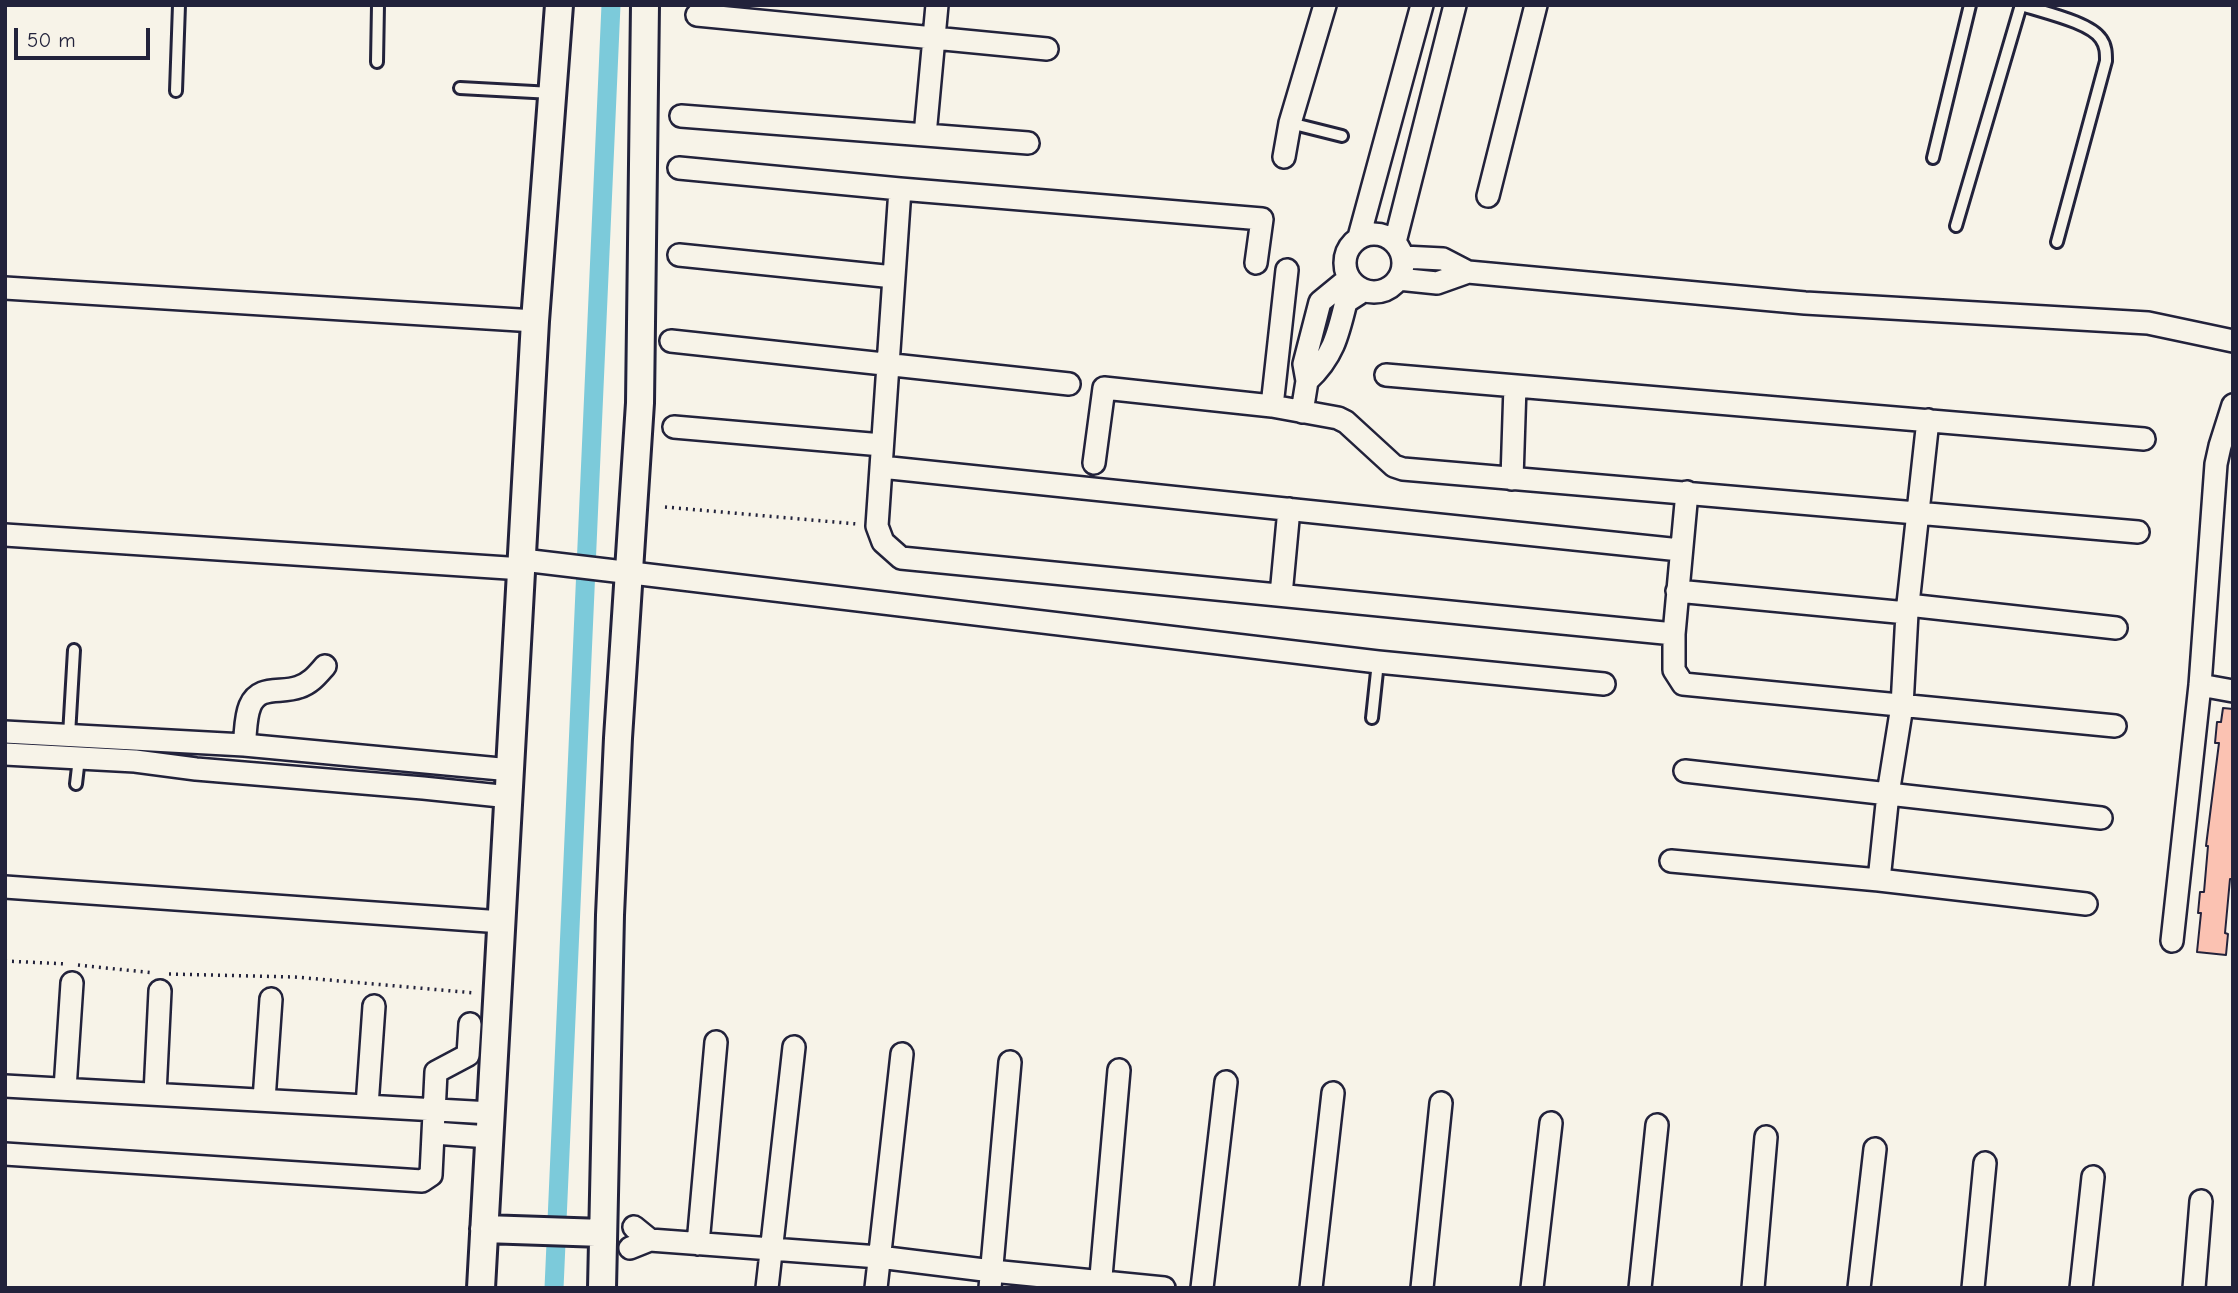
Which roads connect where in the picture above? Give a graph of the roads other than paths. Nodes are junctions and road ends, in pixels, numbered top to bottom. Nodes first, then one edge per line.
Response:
1 (179, 5) edge
2 (378, 5) edge
3 (559, 5) edge
4 (645, 5) edge
5 (937, 5) edge
6 (1325, 5) edge
7 (1422, 5) edge
8 (1455, 5) edge
9 (1536, 5) edge
10 (1970, 5) edge
11 (2022, 5) edge
12 (697, 15) dead end
13 (934, 38) junction
14 (1047, 50) dead end
15 (377, 62) dead end
16 (460, 88) dead end
17 (176, 91) dead end
18 (552, 93) junction
19 (681, 116) dead end
20 (1290, 123) junction
21 (925, 135) junction
22 (1342, 136) dead end
23 (1028, 143) dead end
24 (1284, 157) dead end
25 (1933, 158) dead end
26 (679, 168) dead end
27 (900, 189) junction
28 (1488, 196) dead end
29 (1956, 226) dead end
30 (1359, 237) junction
31 (2057, 242) dead end
32 (1399, 249) junction
33 (679, 255) dead end
34 (1256, 263) dead end
35 (1287, 270) dead end
36 (1468, 272) junction
37 (894, 276) junction
38 (1398, 279) junction
39 (1356, 285) junction
40 (5, 288) edge
41 (535, 321) junction
42 (671, 341) dead end
43 (2233, 341) edge
44 (888, 365) junction
45 (1385, 375) dead end
46 (1069, 384) dead end
47 (1515, 386) junction
48 (2233, 405) edge
49 (1272, 406) junction
50 (1303, 412) junction
51 (1928, 420) junction
52 (674, 427) dead end
53 (2144, 439) dead end
54 (883, 445) junction
55 (1094, 463) dead end
56 (881, 467) junction
57 (1512, 479) junction
58 (1687, 492) junction
59 (1289, 509) junction
60 (1917, 513) junction
61 (2138, 532) dead end
62 (5, 535) edge
63 (1681, 550) junction
64 (528, 564) junction
65 (621, 571) junction
66 (1677, 591) junction
67 (1281, 595) junction
68 (1907, 609) junction
69 (2116, 628) dead end
70 (1674, 634) junction
71 (74, 650) dead end
72 (1378, 662) junction
73 (326, 666) dead end
74 (1604, 684) dead end
75 (2200, 685) junction
76 (2233, 691) edge
77 (1902, 706) junction
78 (1372, 718) dead end
79 (2115, 726) dead end
80 (5, 732) edge
81 (69, 735) junction
82 (244, 746) junction
83 (5, 754) edge
84 (79, 758) junction
85 (511, 770) junction
86 (1685, 771) dead end
87 (76, 784) dead end
88 (1888, 794) junction
89 (510, 797) junction
90 (2101, 818) dead end
91 (1671, 861) dead end
92 (1879, 880) junction
93 (5, 887) edge
94 (2086, 904) dead end
95 (502, 922) junction
96 (2172, 940) dead end
97 (72, 983) dead end
98 (160, 991) dead end
99 (271, 999) dead end
100 (374, 1006) dead end
101 (470, 1024) dead end
102 (716, 1042) dead end
103 (794, 1047) dead end
104 (902, 1054) dead end
105 (1010, 1062) dead end
106 (1119, 1070) dead end
107 (1226, 1082) dead end
108 (5, 1086) edge
109 (65, 1089) junction
110 (1333, 1093) dead end
111 (155, 1094) junction
112 (264, 1100) junction
113 (1441, 1103) dead end
114 (367, 1106) junction
115 (434, 1110) junction
116 (1551, 1123) dead end
117 (490, 1125) junction
118 (1657, 1125) dead end
119 (434, 1133) junction
120 (1766, 1137) dead end
121 (1875, 1149) dead end
122 (5, 1154) edge
123 (1985, 1163) dead end
124 (2093, 1177) dead end
125 (2201, 1201) dead end
126 (484, 1229) junction
127 (617, 1236) junction
128 (698, 1244) junction
129 (771, 1251) junction
130 (879, 1257) junction
131 (991, 1279) edge
132 (1100, 1284) edge
133 (481, 1288) edge
134 (601, 1288) edge
135 (767, 1288) edge
136 (876, 1288) edge
137 (1164, 1288) edge
138 (1202, 1288) edge
139 (1311, 1288) edge
140 (1422, 1288) edge
141 (1532, 1288) edge
142 (1640, 1288) edge
143 (1753, 1288) edge
144 (1859, 1288) edge
145 (1972, 1288) edge
146 (2081, 1288) edge
147 (2194, 1288) edge

1 - 17 lane
2 - 15 lane
3 - 18 street
4 - 65 street
5 - 13 street
6 - 20 street
7 - 30 street
8 - 32 street
9 - 28 street
10 - 25 lane
11 - 29 lane
11 - 31 lane
12 - 13 street
13 - 14 street
13 - 21 street
16 - 18 lane
18 - 41 street
19 - 21 street
20 - 22 lane
20 - 24 street
21 - 23 street
26 - 27 street
27 - 34 street
27 - 37 street
30 - 32 street
30 - 39 street
32 - 36 street
32 - 38 street
33 - 37 street
35 - 49 street
36 - 38 street
36 - 43 street
37 - 44 street
38 - 39 street
39 - 50 street
40 - 41 street
41 - 64 street
42 - 44 street
44 - 46 street
44 - 54 street
45 - 47 street
47 - 51 street
47 - 57 street
48 - 75 street
49 - 50 street
49 - 55 street
50 - 57 street
51 - 53 street
51 - 60 street
52 - 54 street
54 - 56 street
56 - 59 street
56 - 67 street
57 - 58 street
58 - 60 street
58 - 63 street
59 - 63 street
59 - 67 street
60 - 61 street
60 - 68 street
62 - 64 street
63 - 66 street
64 - 65 street
64 - 85 street
65 - 72 street
65 - 127 street
66 - 68 street
66 - 70 street
67 - 70 street
68 - 69 street
68 - 77 street
70 - 77 street
71 - 81 lane
72 - 74 street
72 - 78 lane
73 - 82 street
75 - 76 street
75 - 96 street
77 - 79 street
77 - 88 street
80 - 81 street
81 - 82 street
82 - 85 street
83 - 84 street
84 - 87 lane
84 - 89 street
85 - 89 street
86 - 88 street
88 - 90 street
88 - 92 street
89 - 95 street
91 - 92 street
92 - 94 street
93 - 95 street
95 - 117 street
97 - 109 street
98 - 111 street
99 - 112 street
100 - 114 street
101 - 115 street
102 - 128 street
103 - 129 street
104 - 130 street
105 - 131 street
106 - 132 street
107 - 138 street
108 - 109 street
109 - 111 street
110 - 139 street
111 - 112 street
112 - 114 street
113 - 140 street
114 - 115 street
115 - 117 street
115 - 119 street
116 - 141 street
117 - 119 street
117 - 126 street
118 - 142 street
119 - 122 street
120 - 143 street
121 - 144 street
123 - 145 street
124 - 146 street
125 - 147 street
126 - 127 street
126 - 133 street
127 - 128 street
127 - 134 street
128 - 129 street
129 - 130 street
129 - 135 street
130 - 131 street
130 - 136 street
131 - 132 street
132 - 137 street

